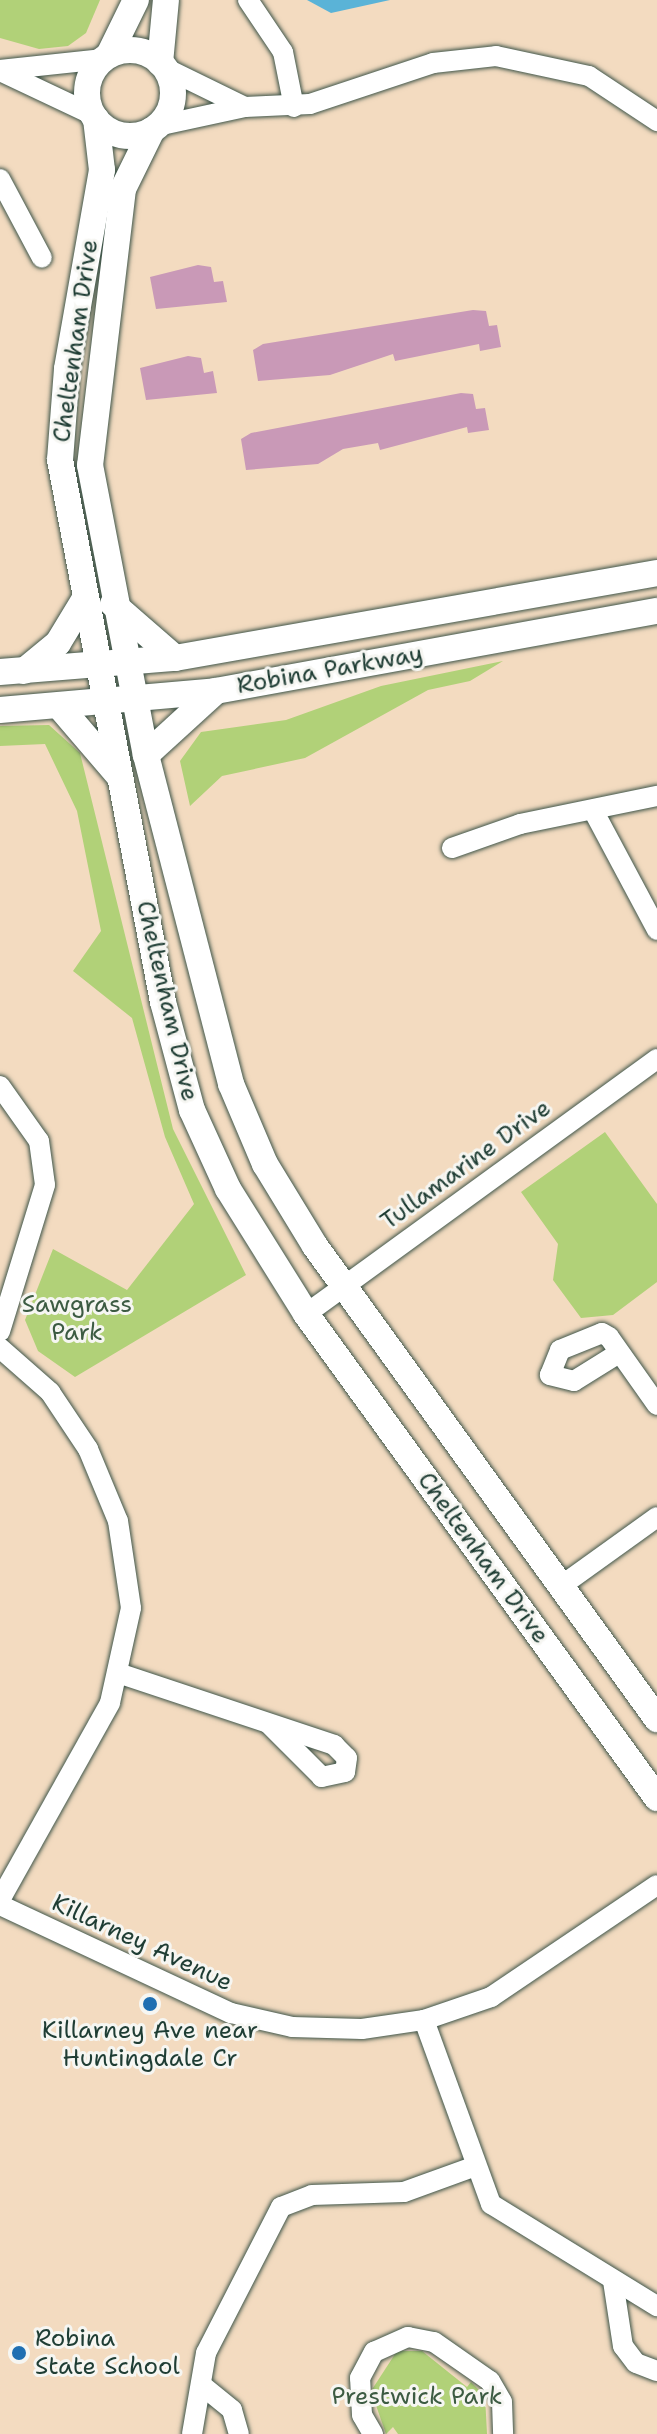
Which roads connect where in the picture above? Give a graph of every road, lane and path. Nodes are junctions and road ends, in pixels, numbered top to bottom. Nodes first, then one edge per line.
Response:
1 (136, 0) edge
2 (166, 0) edge
3 (248, 0) edge
4 (106, 57) junction
5 (162, 65) junction
6 (0, 70) edge
7 (245, 107) junction
8 (294, 107) junction
9 (95, 117) junction
10 (657, 121) edge
11 (155, 128) junction
12 (0, 179) edge
13 (42, 258) dead end
14 (657, 573) edge
15 (84, 600) junction
16 (113, 604) junction
17 (657, 611) edge
18 (175, 658) junction
19 (125, 664) junction
20 (96, 666) junction
21 (12, 671) edge
22 (216, 691) junction
23 (134, 701) junction
24 (103, 703) junction
25 (60, 707) junction
26 (0, 710) edge
27 (146, 755) junction
28 (118, 775) junction
29 (657, 796) edge
30 (593, 810) junction
31 (452, 848) dead end
32 (657, 930) edge
33 (657, 1059) edge
34 (0, 1086) edge
35 (343, 1287) junction
36 (306, 1314) junction
37 (0, 1331) edge
38 (0, 1348) edge
39 (619, 1353) dead end
40 (657, 1405) edge
41 (657, 1517) edge
42 (561, 1586) junction
43 (121, 1674) junction
44 (657, 1719) edge
45 (269, 1724) dead end
46 (657, 1798) edge
47 (657, 1885) edge
48 (0, 1903) edge
49 (424, 2020) junction
50 (473, 2167) junction
51 (613, 2281) junction
52 (657, 2306) edge
53 (657, 2371) edge
54 (204, 2387) junction
55 (192, 2434) edge
56 (239, 2434) edge
57 (373, 2434) edge
58 (503, 2434) edge

1 - 4 main road
2 - 5 main road
3 - 8 street
4 - 5 main road
4 - 6 street
4 - 9 main road
5 - 7 street
5 - 11 main road
6 - 9 street
7 - 8 street
7 - 11 street
8 - 10 street
9 - 11 main road
9 - 15 main road, Cheltenham Drive
11 - 16 main road, Cheltenham Drive
12 - 13 street
14 - 18 main road, Robina Parkway
15 - 20 main road, Cheltenham Drive
15 - 21 main road
16 - 18 main road
16 - 19 main road, Cheltenham Drive
17 - 22 main road, Robina Parkway
18 - 19 main road, Robina Parkway
19 - 20 main road, Robina Parkway
19 - 23 main road, Cheltenham Drive
20 - 21 main road, Robina Parkway
20 - 24 main road, Cheltenham Drive
22 - 23 main road, Robina Parkway
22 - 27 main road
23 - 24 main road, Robina Parkway
23 - 27 main road, Cheltenham Drive
24 - 25 main road, Robina Parkway
24 - 28 main road, Cheltenham Drive
25 - 26 main road, Robina Parkway
25 - 28 main road
27 - 35 main road, Cheltenham Drive
28 - 36 main road, Cheltenham Drive
29 - 30 street
30 - 31 street
30 - 32 street
33 - 35 street, Tullamarine Drive
34 - 37 street
35 - 36 street, Tullamarine Drive
35 - 42 main road, Cheltenham Drive
36 - 46 main road, Cheltenham Drive
38 - 43 street
39 - 40 street
41 - 42 street
42 - 44 main road, Cheltenham Drive
43 - 45 street
43 - 48 street
47 - 49 street, Killarney Avenue
48 - 49 street, Killarney Avenue
49 - 50 street
50 - 51 street
50 - 54 street
51 - 52 street
51 - 53 street
54 - 55 street
54 - 56 street
57 - 58 street

